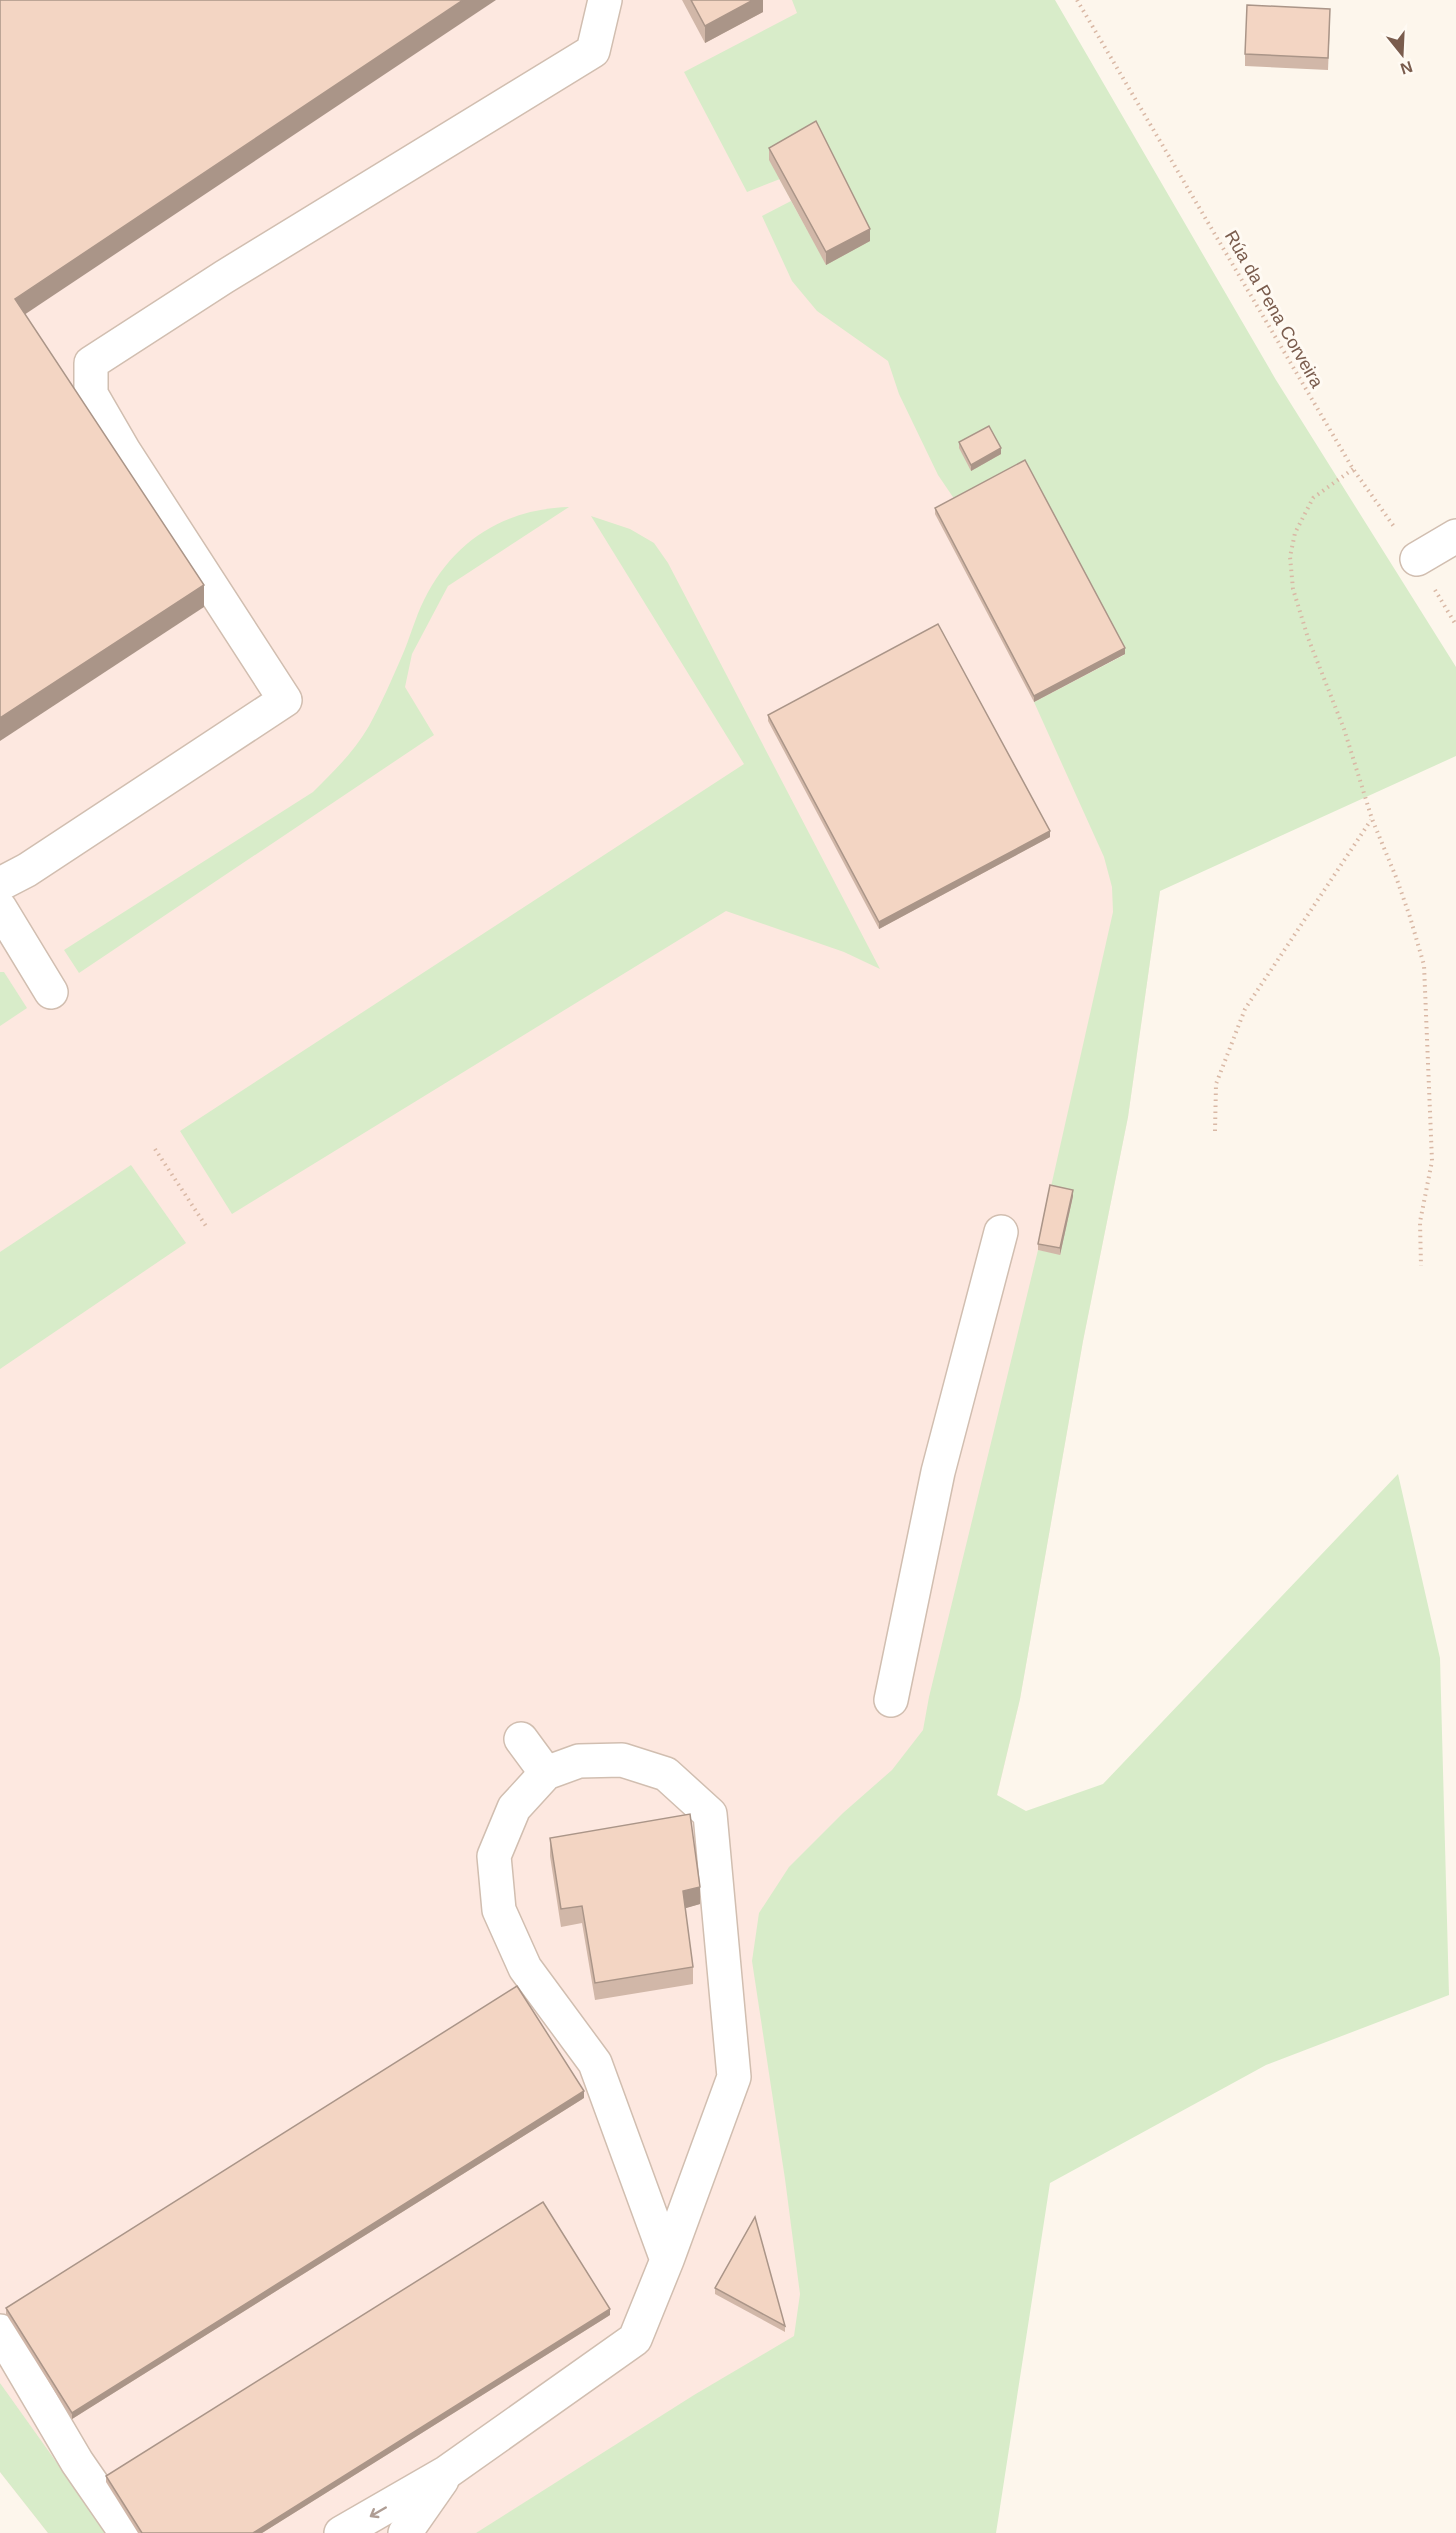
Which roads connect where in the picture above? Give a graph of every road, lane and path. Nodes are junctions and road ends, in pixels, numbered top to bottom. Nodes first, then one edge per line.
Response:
1 (605, 0) edge
2 (1077, 0) edge
3 (1353, 469) junction
4 (1456, 536) edge
5 (1417, 559) junction
6 (1456, 626) edge
7 (1372, 819) junction
8 (0, 884) edge
9 (0, 908) edge
10 (51, 992) dead end
11 (1215, 1131) dead end
12 (154, 1149) dead end
13 (208, 1229) dead end
14 (1001, 1232) dead end
15 (1421, 1266) dead end
16 (891, 1700) dead end
17 (521, 1738) dead end
18 (546, 1773) junction
19 (667, 2260) junction
20 (0, 2331) edge
21 (447, 2472) junction
22 (126, 2533) edge
23 (341, 2533) edge
24 (405, 2533) edge

1 - 8 street
2 - 3 path, Rúa da Pena Corveira
3 - 5 path, Rúa da Pena Corveira
3 - 7 path
4 - 5 street
5 - 6 path, Rúa da Pena Corveira
7 - 11 path
7 - 15 path
9 - 10 street
12 - 13 path
14 - 16 street
17 - 18 street
18 - 19 street
18 - 19 street
19 - 21 street
20 - 22 street
21 -> 23 street
21 - 24 street

